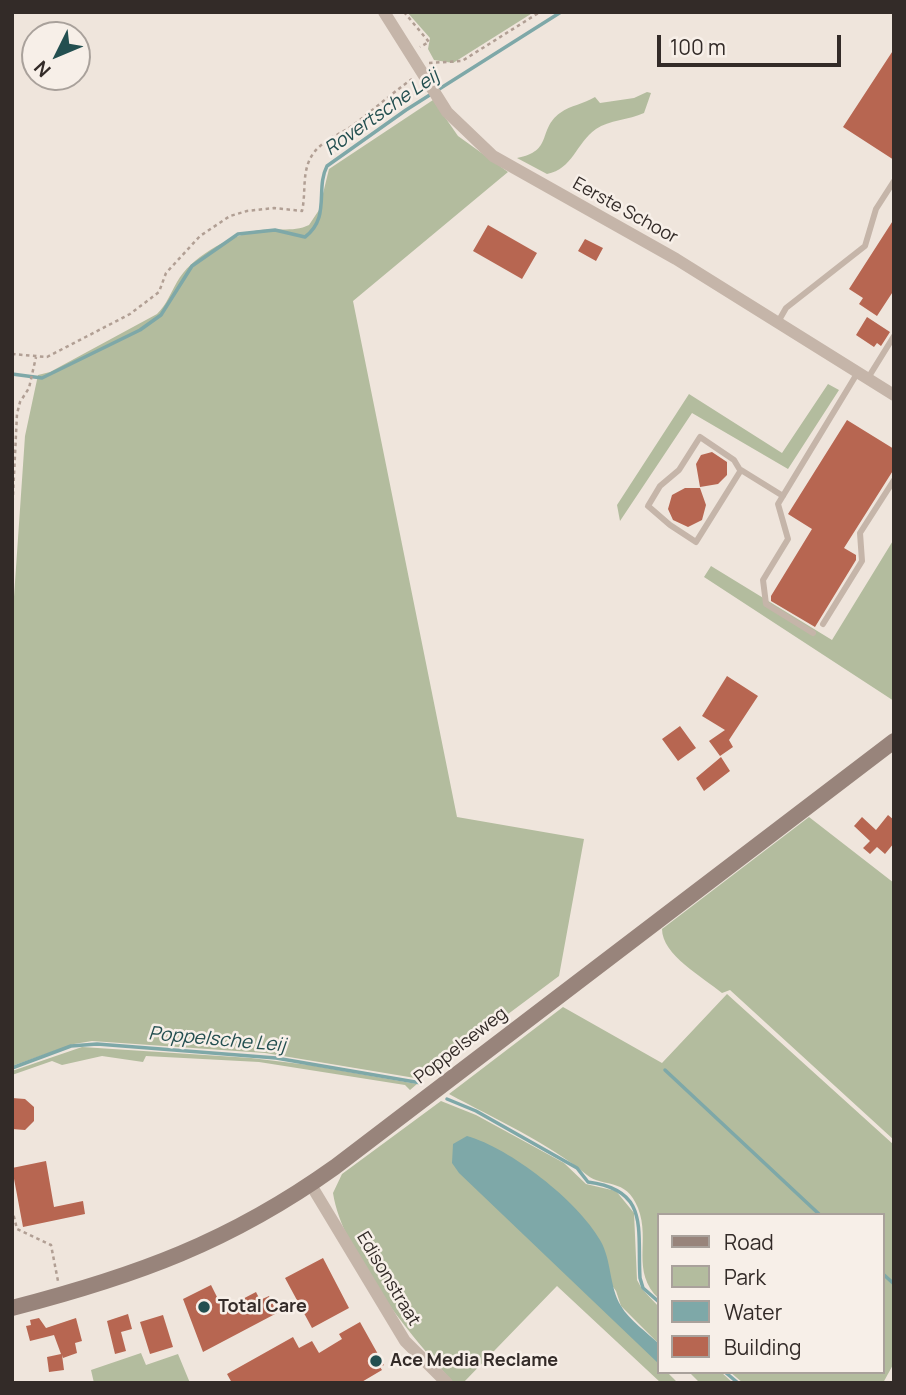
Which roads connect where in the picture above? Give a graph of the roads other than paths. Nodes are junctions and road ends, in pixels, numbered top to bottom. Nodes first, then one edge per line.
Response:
1 (384, 12) edge
2 (894, 181) edge
3 (778, 322) junction
4 (894, 337) edge
5 (863, 375) junction
6 (894, 395) edge
7 (741, 470) junction
8 (894, 480) edge
9 (783, 496) junction
10 (823, 624) dead end
11 (813, 634) dead end
12 (894, 741) edge
13 (311, 1185) junction
14 (12, 1308) edge
15 (447, 1383) edge

1 - 3 street, Eerste Schoor
2 - 3 lane
3 - 5 street, Eerste Schoor
4 - 5 lane
5 - 6 street, Eerste Schoor
5 - 9 lane
7 - 7 lane
7 - 9 lane
8 - 10 lane
9 - 11 lane
12 - 13 street, Poppelseweg
13 - 14 street, Poppelseweg
13 - 15 street, Edisonstraat

